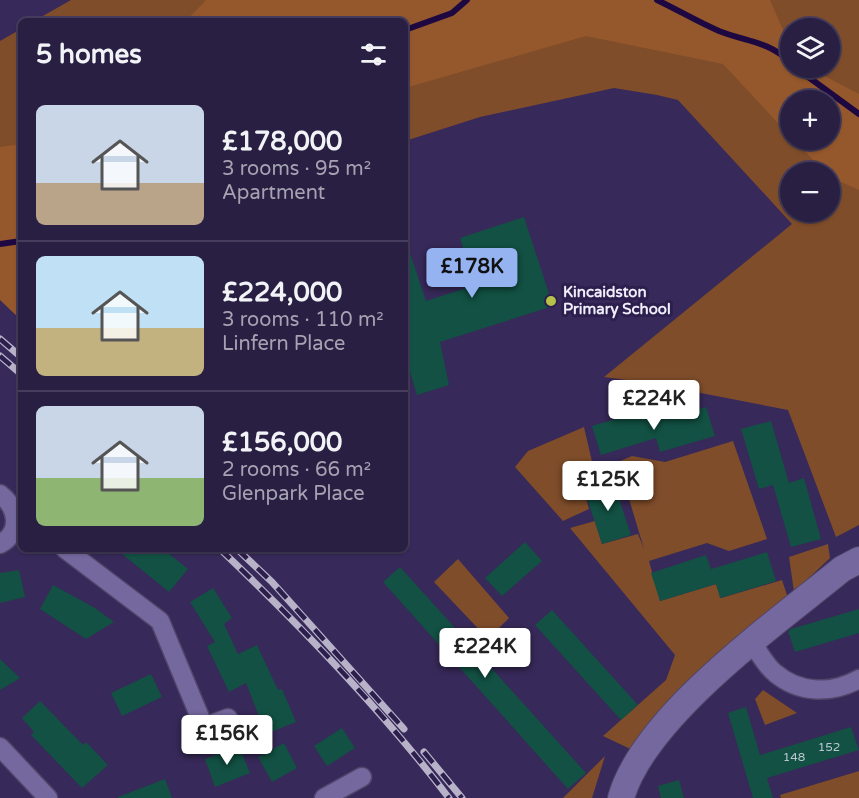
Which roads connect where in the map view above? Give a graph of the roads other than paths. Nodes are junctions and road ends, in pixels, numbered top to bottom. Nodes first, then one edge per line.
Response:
1 (0, 494) edge
2 (18, 525) edge
3 (0, 544) edge
4 (69, 552) edge
5 (859, 560) edge
6 (752, 643) junction
7 (859, 679) edge
8 (228, 718) dead end
9 (0, 747) edge
10 (362, 777) dead end
11 (48, 798) edge
12 (324, 798) edge
13 (621, 798) edge

1 - 2 street
2 - 3 street
4 - 8 street
5 - 6 street
6 - 7 street
6 - 13 street
9 - 11 street
10 - 12 street

